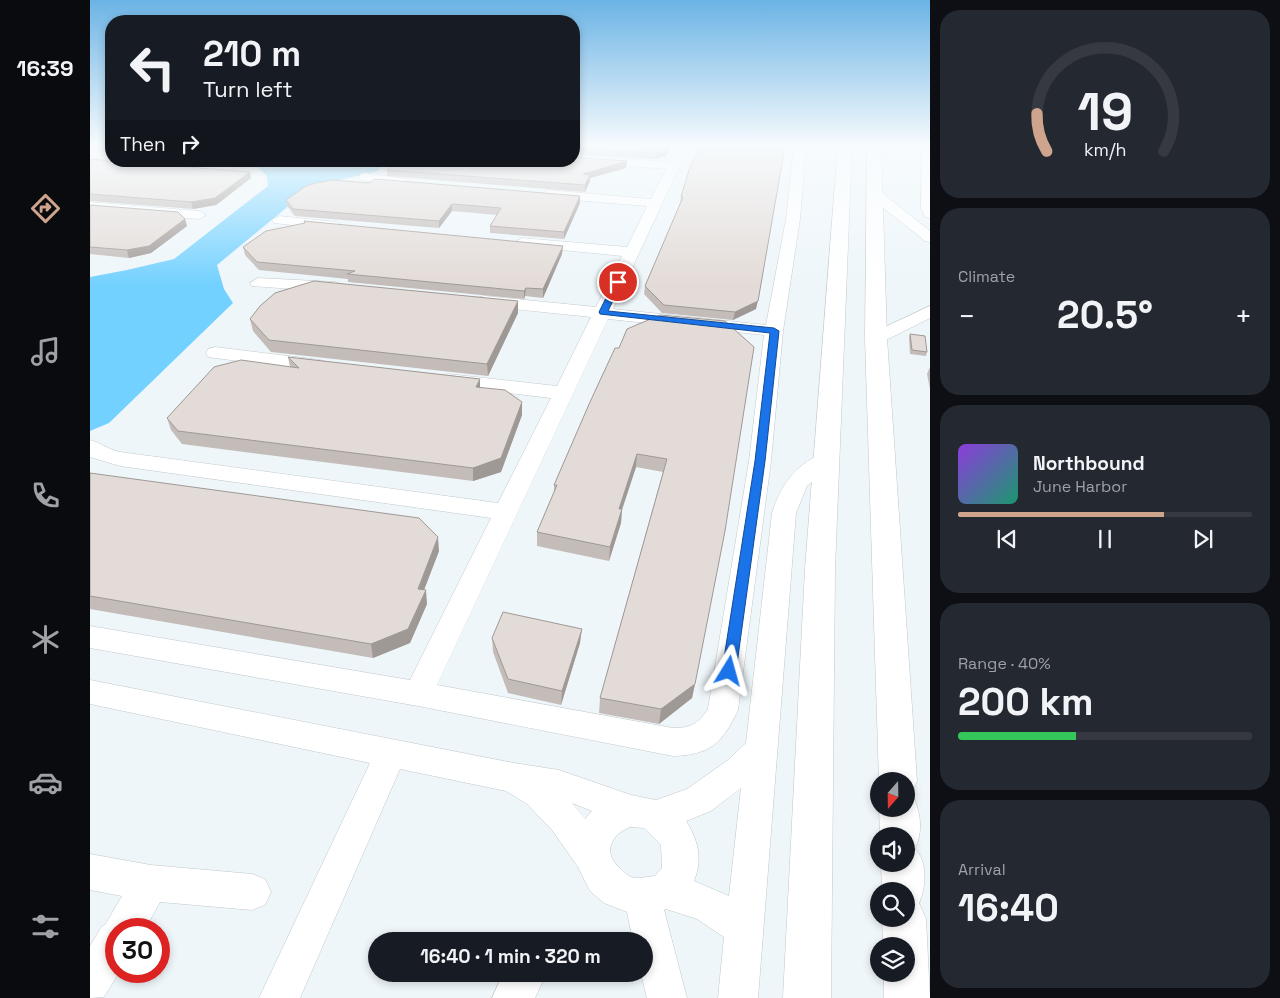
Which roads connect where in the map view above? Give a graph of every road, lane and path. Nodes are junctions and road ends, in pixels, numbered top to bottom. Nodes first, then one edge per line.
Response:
1 (536, 193) edge
2 (661, 193) edge
3 (796, 193) edge
4 (842, 193) edge
5 (929, 194) edge
6 (876, 195) joint
7 (656, 203) junction
8 (90, 206) edge
9 (930, 214) edge
10 (199, 215) dead end
11 (279, 220) dead end
12 (348, 227) edge
13 (930, 238) edge
14 (504, 241) edge
15 (632, 252) junction
16 (258, 283) dead end
17 (349, 288) edge
18 (466, 300) edge
19 (930, 311) edge
20 (603, 312) junction
21 (774, 331) junction
22 (876, 338) junction
23 (215, 354) dead end
24 (341, 368) edge
25 (428, 378) edge
26 (563, 393) junction
27 (90, 447) edge
28 (827, 460) junction
29 (505, 512) junction
30 (90, 638) edge
31 (90, 692) edge
32 (418, 694) junction
33 (760, 751) junction
34 (390, 754) junction
35 (898, 772) edge
36 (514, 778) junction
37 (642, 813) junction
38 (590, 855) junction
39 (90, 872) edge
40 (151, 883) junction
41 (252, 892) dead end
42 (654, 894) junction
43 (130, 918) edge
44 (744, 927) junction
45 (105, 958) edge
46 (521, 982) edge
47 (907, 982) edge
48 (90, 983) edge
49 (279, 998) edge
50 (512, 998) edge
51 (667, 998) edge
52 (738, 998) edge
53 (807, 998) edge
54 (908, 998) edge

1 - 7 street
2 - 7 street
3 - 21 street
4 - 28 main road
5 - 9 street
6 - 13 street
6 - 22 main road
7 - 15 street
8 - 10 street
11 - 12 street
14 - 15 street
15 - 20 street
16 - 17 street
18 - 20 street
19 - 22 street
20 - 21 street
20 - 26 street
21 - 32 street
22 - 35 main road
23 - 24 street
25 - 26 street
26 - 29 street
27 - 29 street
28 - 33 street
28 - 53 main road
29 - 32 street
30 - 32 street
31 - 34 street
33 - 37 street
33 - 44 street
34 - 36 street
34 - 49 street
36 - 37 street
36 - 38 street
37 - 38 street
37 - 42 street
38 - 42 street
39 - 40 street
40 - 41 street
40 - 43 street
42 - 44 street
42 - 51 street
44 - 52 street
45 - 48 street
46 - 50 street
47 - 54 main road

